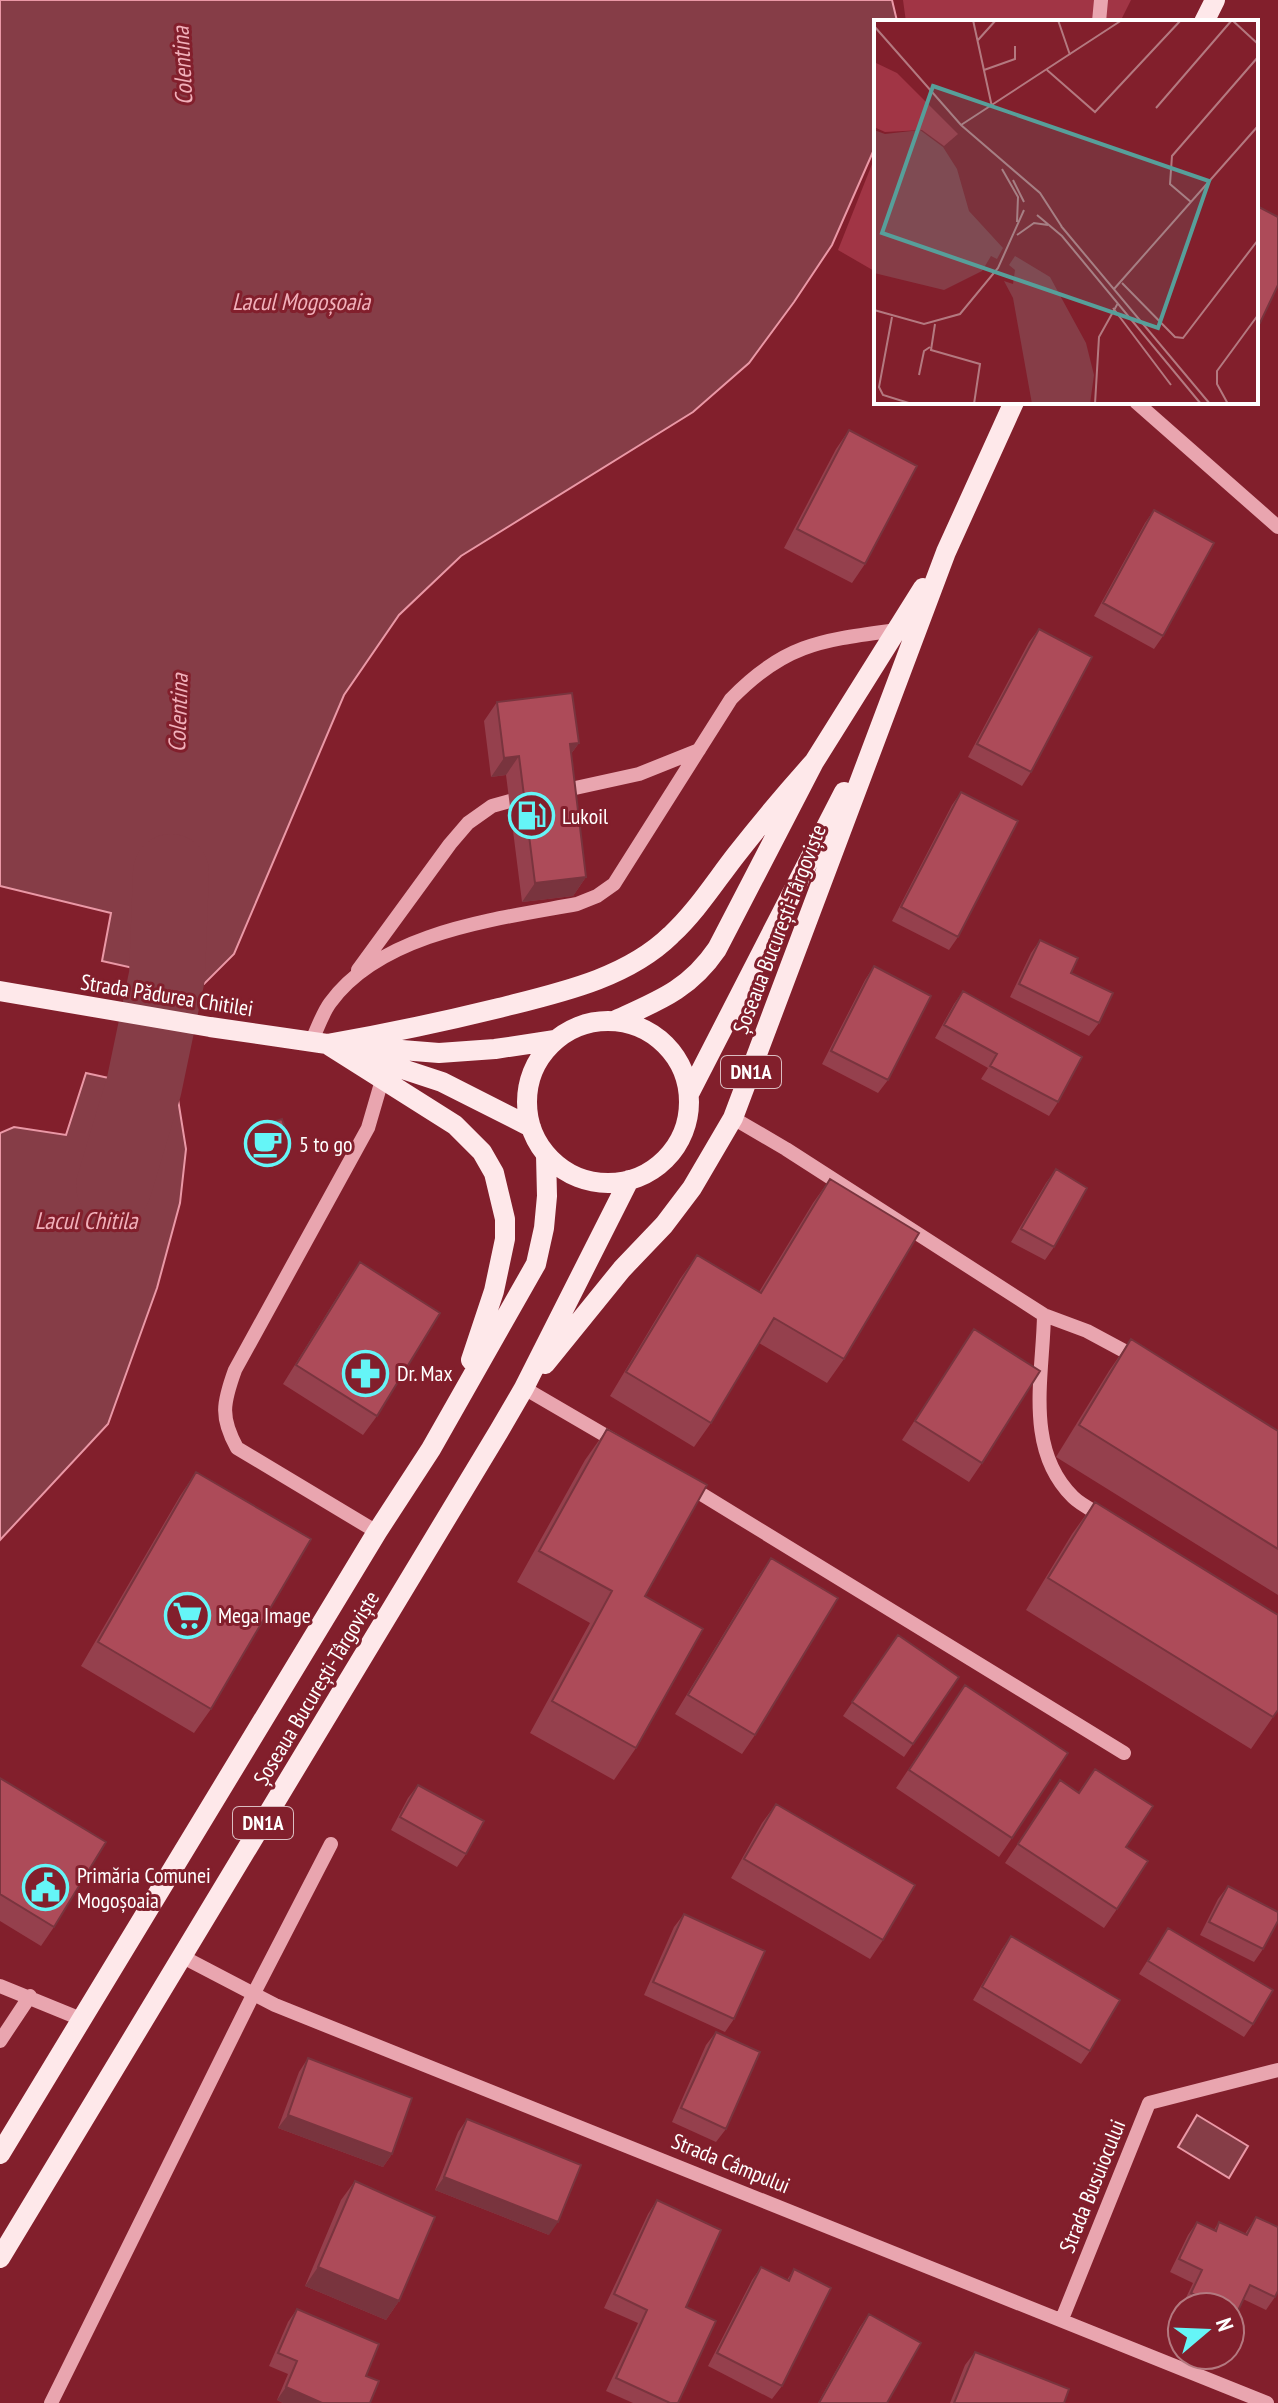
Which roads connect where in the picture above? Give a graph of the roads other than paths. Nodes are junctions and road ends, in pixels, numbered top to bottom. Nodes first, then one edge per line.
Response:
1 (1101, 0) edge
2 (1215, 0) edge
3 (1099, 20) edge
4 (1205, 20) edge
5 (1013, 404) edge
6 (1138, 404) edge
7 (1275, 519) edge
8 (946, 552) junction
9 (897, 630) junction
10 (889, 705) junction
11 (699, 750) junction
12 (814, 762) junction
13 (349, 983) junction
14 (0, 991) edge
15 (614, 1021) junction
16 (555, 1040) junction
17 (319, 1043) junction
18 (382, 1080) junction
19 (689, 1094) junction
20 (733, 1118) junction
21 (531, 1127) junction
22 (546, 1155) junction
23 (629, 1180) junction
24 (1044, 1315) junction
25 (1149, 1365) edge
26 (524, 1388) junction
27 (456, 1406) junction
28 (630, 1450) edge
29 (670, 1475) edge
30 (1115, 1524) edge
31 (377, 1532) junction
32 (1124, 1753) dead end
33 (331, 1844) dead end
34 (183, 1957) junction
35 (0, 1986) edge
36 (253, 1995) junction
37 (30, 1996) junction
38 (81, 2019) junction
39 (0, 2041) edge
40 (1278, 2070) edge
41 (0, 2154) edge
42 (0, 2258) edge
43 (1062, 2319) junction
44 (51, 2403) edge
45 (1267, 2403) edge

1 - 3 street
2 - 4 main road
5 - 8 main road, Șoseaua București-Târgoviște / DN1A
6 - 7 street
8 - 9 main road, Șoseaua București-Târgoviște / DN1A
8 - 10 main road, Șoseaua București-Târgoviște / DN1A
9 - 11 street
9 - 12 main road, Șoseaua București-Târgoviște / DN1A
10 - 19 main road, Șoseaua București-Târgoviște / DN1A
10 - 20 main road, Șoseaua București-Târgoviște / DN1A
11 - 13 street
11 - 13 street
12 - 15 main road, Șoseaua București-Târgoviște / DN1A
12 - 17 main road
13 - 17 street
14 - 17 main road, Strada Pădurea Chitilei
15 - 16 main road, DN1A
15 - 19 main road, DN1A
16 - 17 main road, Strada Pădurea Chitilei
16 - 21 main road, DN1A
17 - 18 main road
17 - 21 main road, Strada Pădurea Chitilei
18 - 27 main road
18 - 31 street
19 - 23 main road, DN1A
20 - 24 street
20 - 26 main road, Șoseaua București-Târgoviște / DN1A
21 - 22 main road, DN1A
22 - 23 main road, DN1A
22 - 27 main road, Șoseaua București-Târgoviște / DN1A
23 - 26 main road, Șoseaua București-Târgoviște / DN1A
24 - 25 street
24 - 30 street
26 - 28 street
26 - 34 main road, Șoseaua București-Târgoviște / DN1A
27 - 31 main road, Șoseaua București-Târgoviște / DN1A
29 - 32 street
31 - 38 main road, Șoseaua București-Târgoviște / DN1A
33 - 36 street
34 - 36 street, Strada Câmpului
34 - 42 main road, Șoseaua București-Târgoviște / DN1A
35 - 37 street
36 - 43 street, Strada Câmpului
36 - 44 street
37 - 38 street
37 - 39 street
38 - 41 main road, Șoseaua București-Târgoviște / DN1A
40 - 43 street, Strada Busuiocului
43 - 45 street, Strada Câmpului

